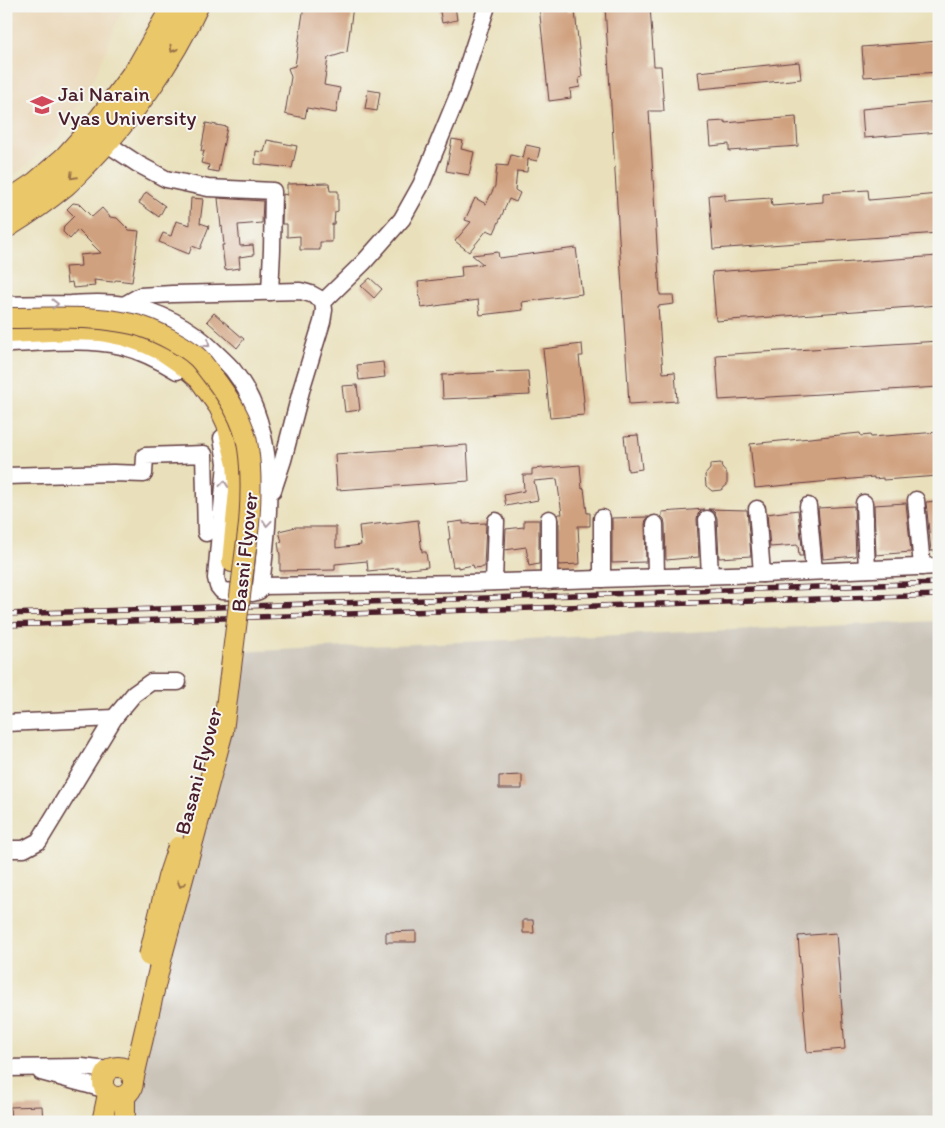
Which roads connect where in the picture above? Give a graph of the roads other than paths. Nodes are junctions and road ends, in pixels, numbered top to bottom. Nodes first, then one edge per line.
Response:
1 (174, 6) edge
2 (196, 6) edge
3 (487, 6) edge
4 (106, 143) junction
5 (6, 204) edge
6 (6, 226) edge
7 (270, 292) junction
8 (323, 302) junction
9 (6, 305) edge
10 (124, 305) junction
11 (6, 318) edge
12 (6, 333) edge
13 (6, 344) edge
14 (6, 476) edge
15 (916, 500) dead end
16 (269, 502) junction
17 (864, 503) dead end
18 (808, 506) dead end
19 (757, 508) dead end
20 (602, 518) dead end
21 (549, 519) dead end
22 (707, 519) dead end
23 (496, 521) dead end
24 (655, 524) dead end
25 (206, 533) dead end
26 (939, 566) edge
27 (922, 567) junction
28 (867, 569) junction
29 (814, 571) junction
30 (762, 574) junction
31 (710, 575) junction
32 (656, 577) junction
33 (602, 579) junction
34 (549, 581) junction
35 (494, 582) junction
36 (261, 586) junction
37 (178, 682) dead end
38 (114, 718) junction
39 (6, 723) edge
40 (6, 849) edge
41 (156, 954) junction
42 (6, 1068) edge
43 (117, 1083) junction
44 (102, 1122) edge
45 (124, 1122) edge

1 - 5 highway
2 -> 4 highway
3 - 8 street
4 -> 6 highway
4 - 7 street
7 - 8 street
7 - 10 street
8 - 16 street
9 -> 10 street
10 -> 16 street
11 -> 41 main road, Basni Flyover, bridge
12 - 41 main road, Basani Flyover, bridge
36 -> 13 street
14 - 25 street
15 - 27 street
16 -> 36 street
17 - 28 street
18 - 29 street
19 - 30 street
20 - 33 street
21 - 34 street
22 - 31 street
23 - 35 street
24 - 32 street
26 - 27 street
27 - 28 street
28 - 29 street
29 - 30 street
30 - 31 street
31 - 32 street
32 - 33 street
33 - 34 street
34 - 35 street
35 - 36 street
37 - 38 street
38 - 39 street
38 - 40 street
41 - 43 main road
41 - 43 main road, Basani Flyover
42 - 43 street
43 - 44 main road
43 - 45 main road

